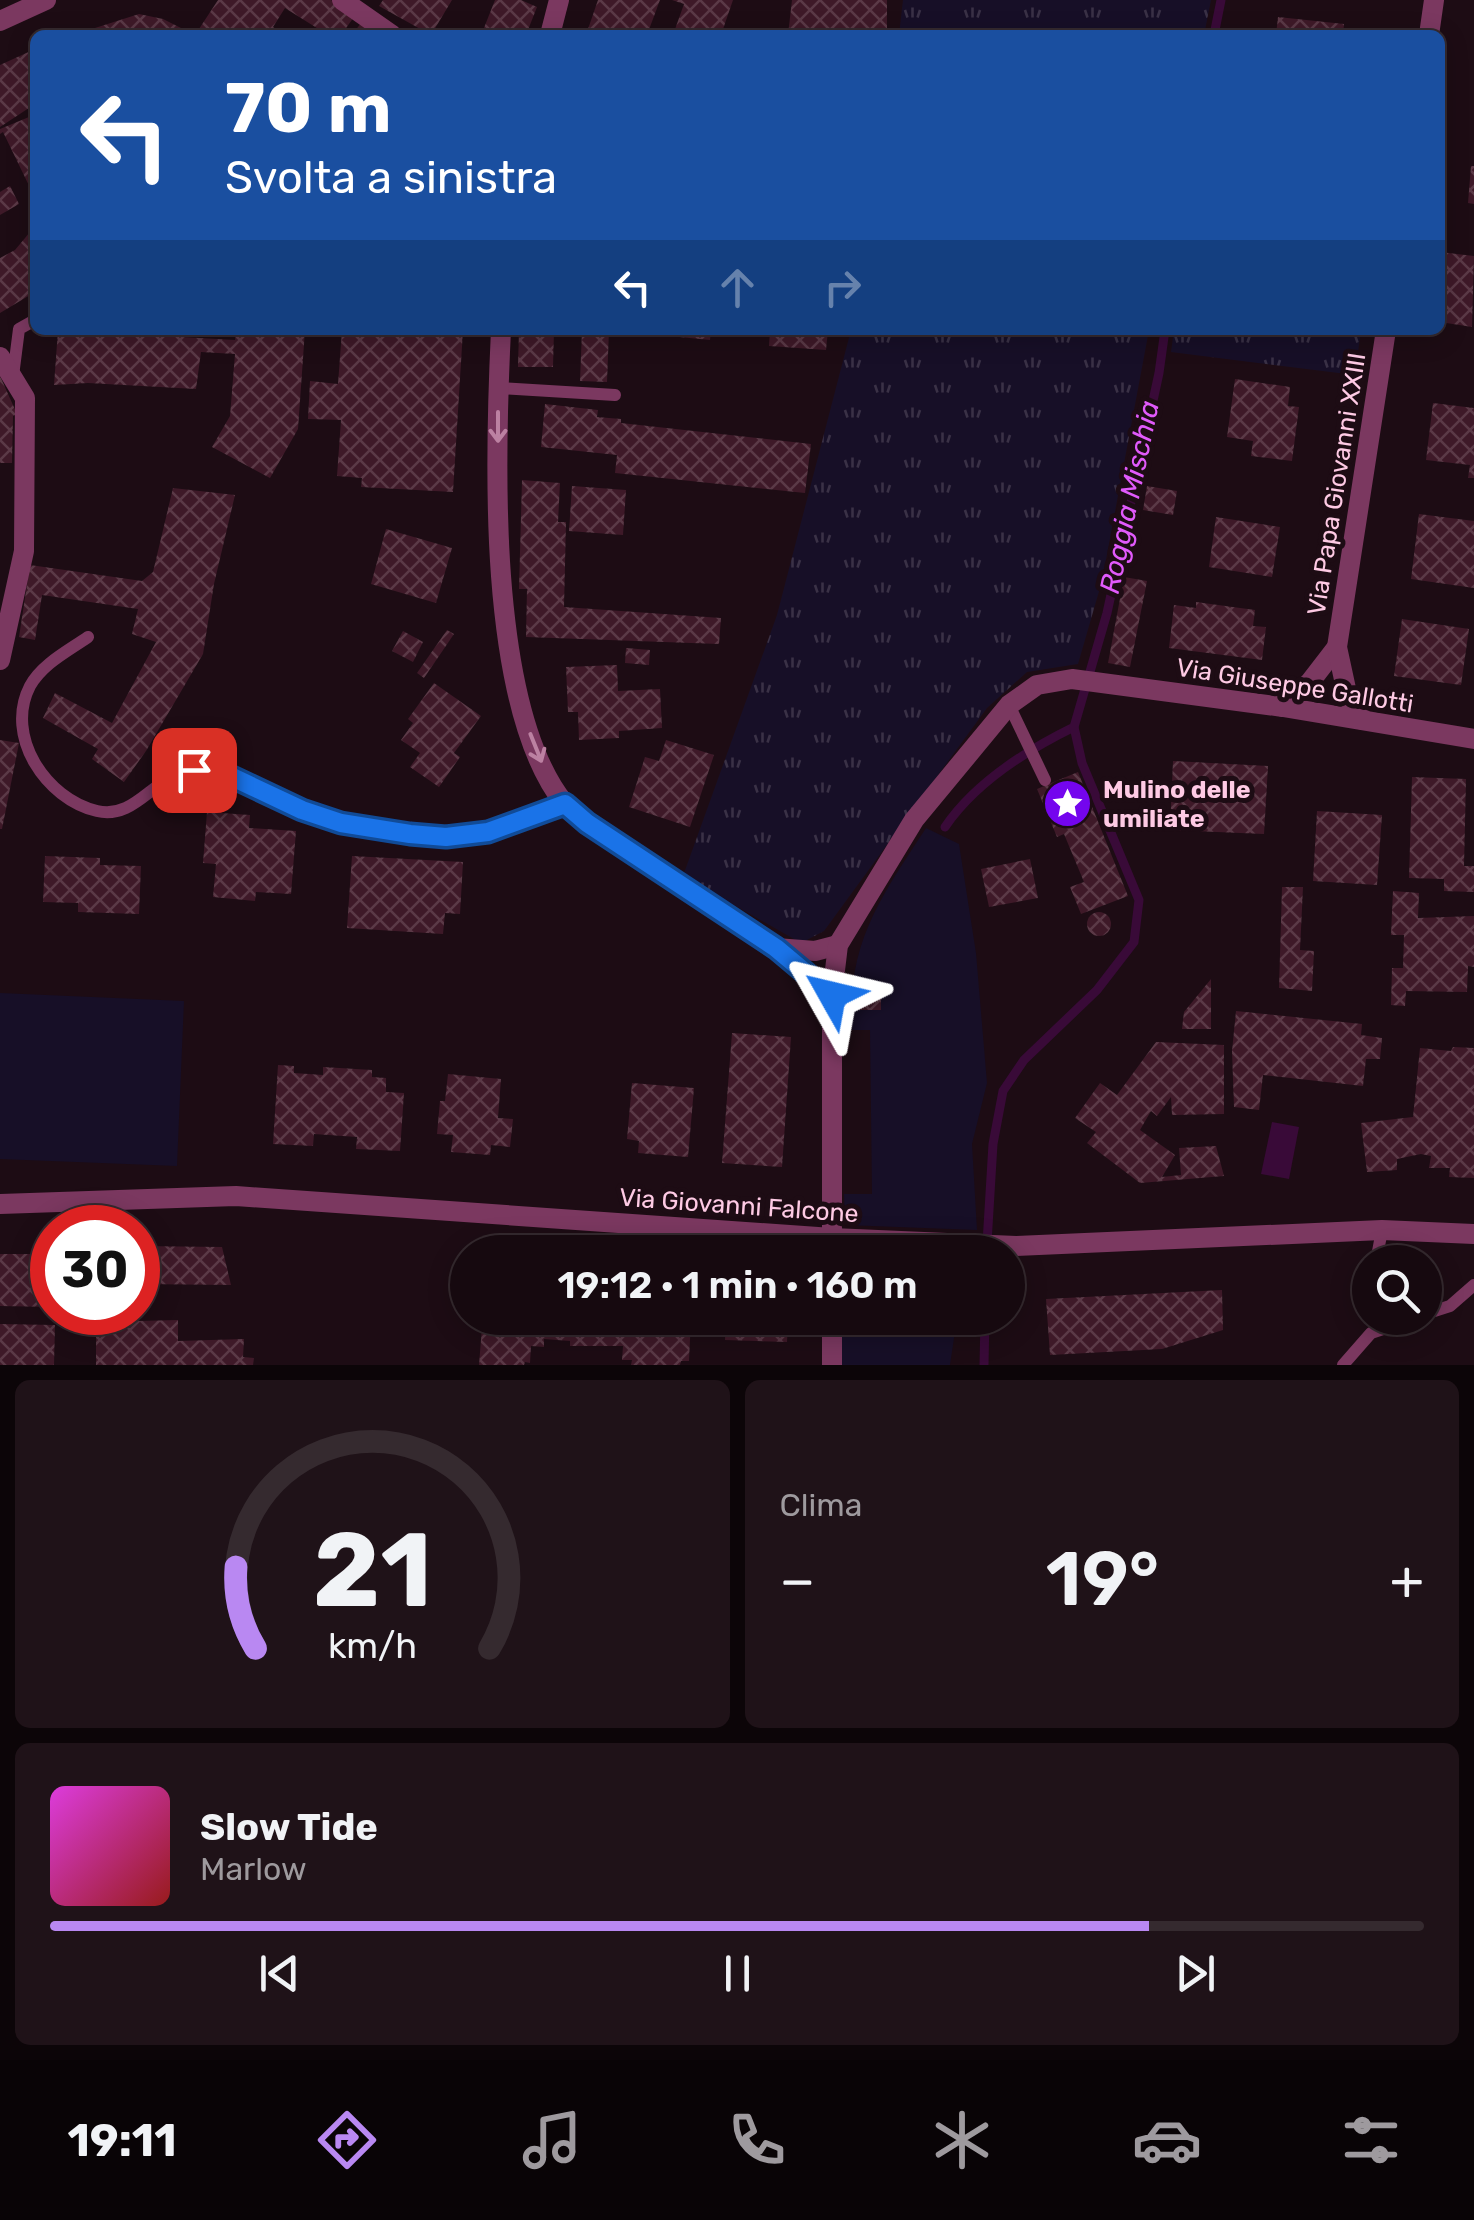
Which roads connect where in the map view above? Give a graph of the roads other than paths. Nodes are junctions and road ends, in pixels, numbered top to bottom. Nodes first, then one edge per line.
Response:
1 (46, 0) edge
2 (342, 0) edge
3 (559, 0) edge
4 (1434, 0) edge
5 (0, 22) edge
6 (385, 30) edge
7 (551, 30) edge
8 (1429, 30) edge
9 (30, 323) edge
10 (501, 335) edge
11 (1385, 335) edge
12 (0, 357) edge
13 (13, 376) junction
14 (498, 388) junction
15 (615, 395) dead end
16 (88, 638) dead end
17 (1337, 646) junction
18 (0, 660) edge
19 (1009, 705) junction
20 (1284, 707) junction
21 (1363, 720) junction
22 (1474, 739) edge
23 (1045, 780) dead end
24 (565, 804) junction
25 (838, 946) junction
26 (776, 948) junction
27 (832, 995) junction
28 (0, 1204) edge
29 (1382, 1230) junction
30 (1474, 1234) edge
31 (710, 1235) edge
32 (832, 1235) edge
33 (1025, 1245) edge
34 (1379, 1245) edge
35 (1474, 1285) edge
36 (1442, 1309) edge
37 (832, 1335) edge
38 (1370, 1335) edge
39 (832, 1365) edge
40 (1342, 1365) edge

1 - 5 street
2 - 6 street
3 - 7 street
4 - 8 street
9 - 13 lane
10 - 14 street
11 - 17 street, Via Papa Giovanni XXIII
12 - 13 street
13 - 18 street
14 - 15 lane
14 -> 24 street
16 - 24 lane
17 - 20 street
17 - 21 street
19 - 20 street, Via Giuseppe Gallotti
19 - 23 lane
19 - 25 street
20 - 21 street, Via Giuseppe Gallotti
21 - 22 street, Via Giuseppe Gallotti
24 - 26 street
25 - 26 street
25 - 27 street
26 - 27 street
27 - 32 street
28 - 31 street, Via Giovanni Falcone
29 - 30 street, Via Giovanni Falcone
29 - 33 street, Via Giovanni Falcone
29 - 34 lane
35 - 36 lane
37 - 39 street
38 - 40 lane

